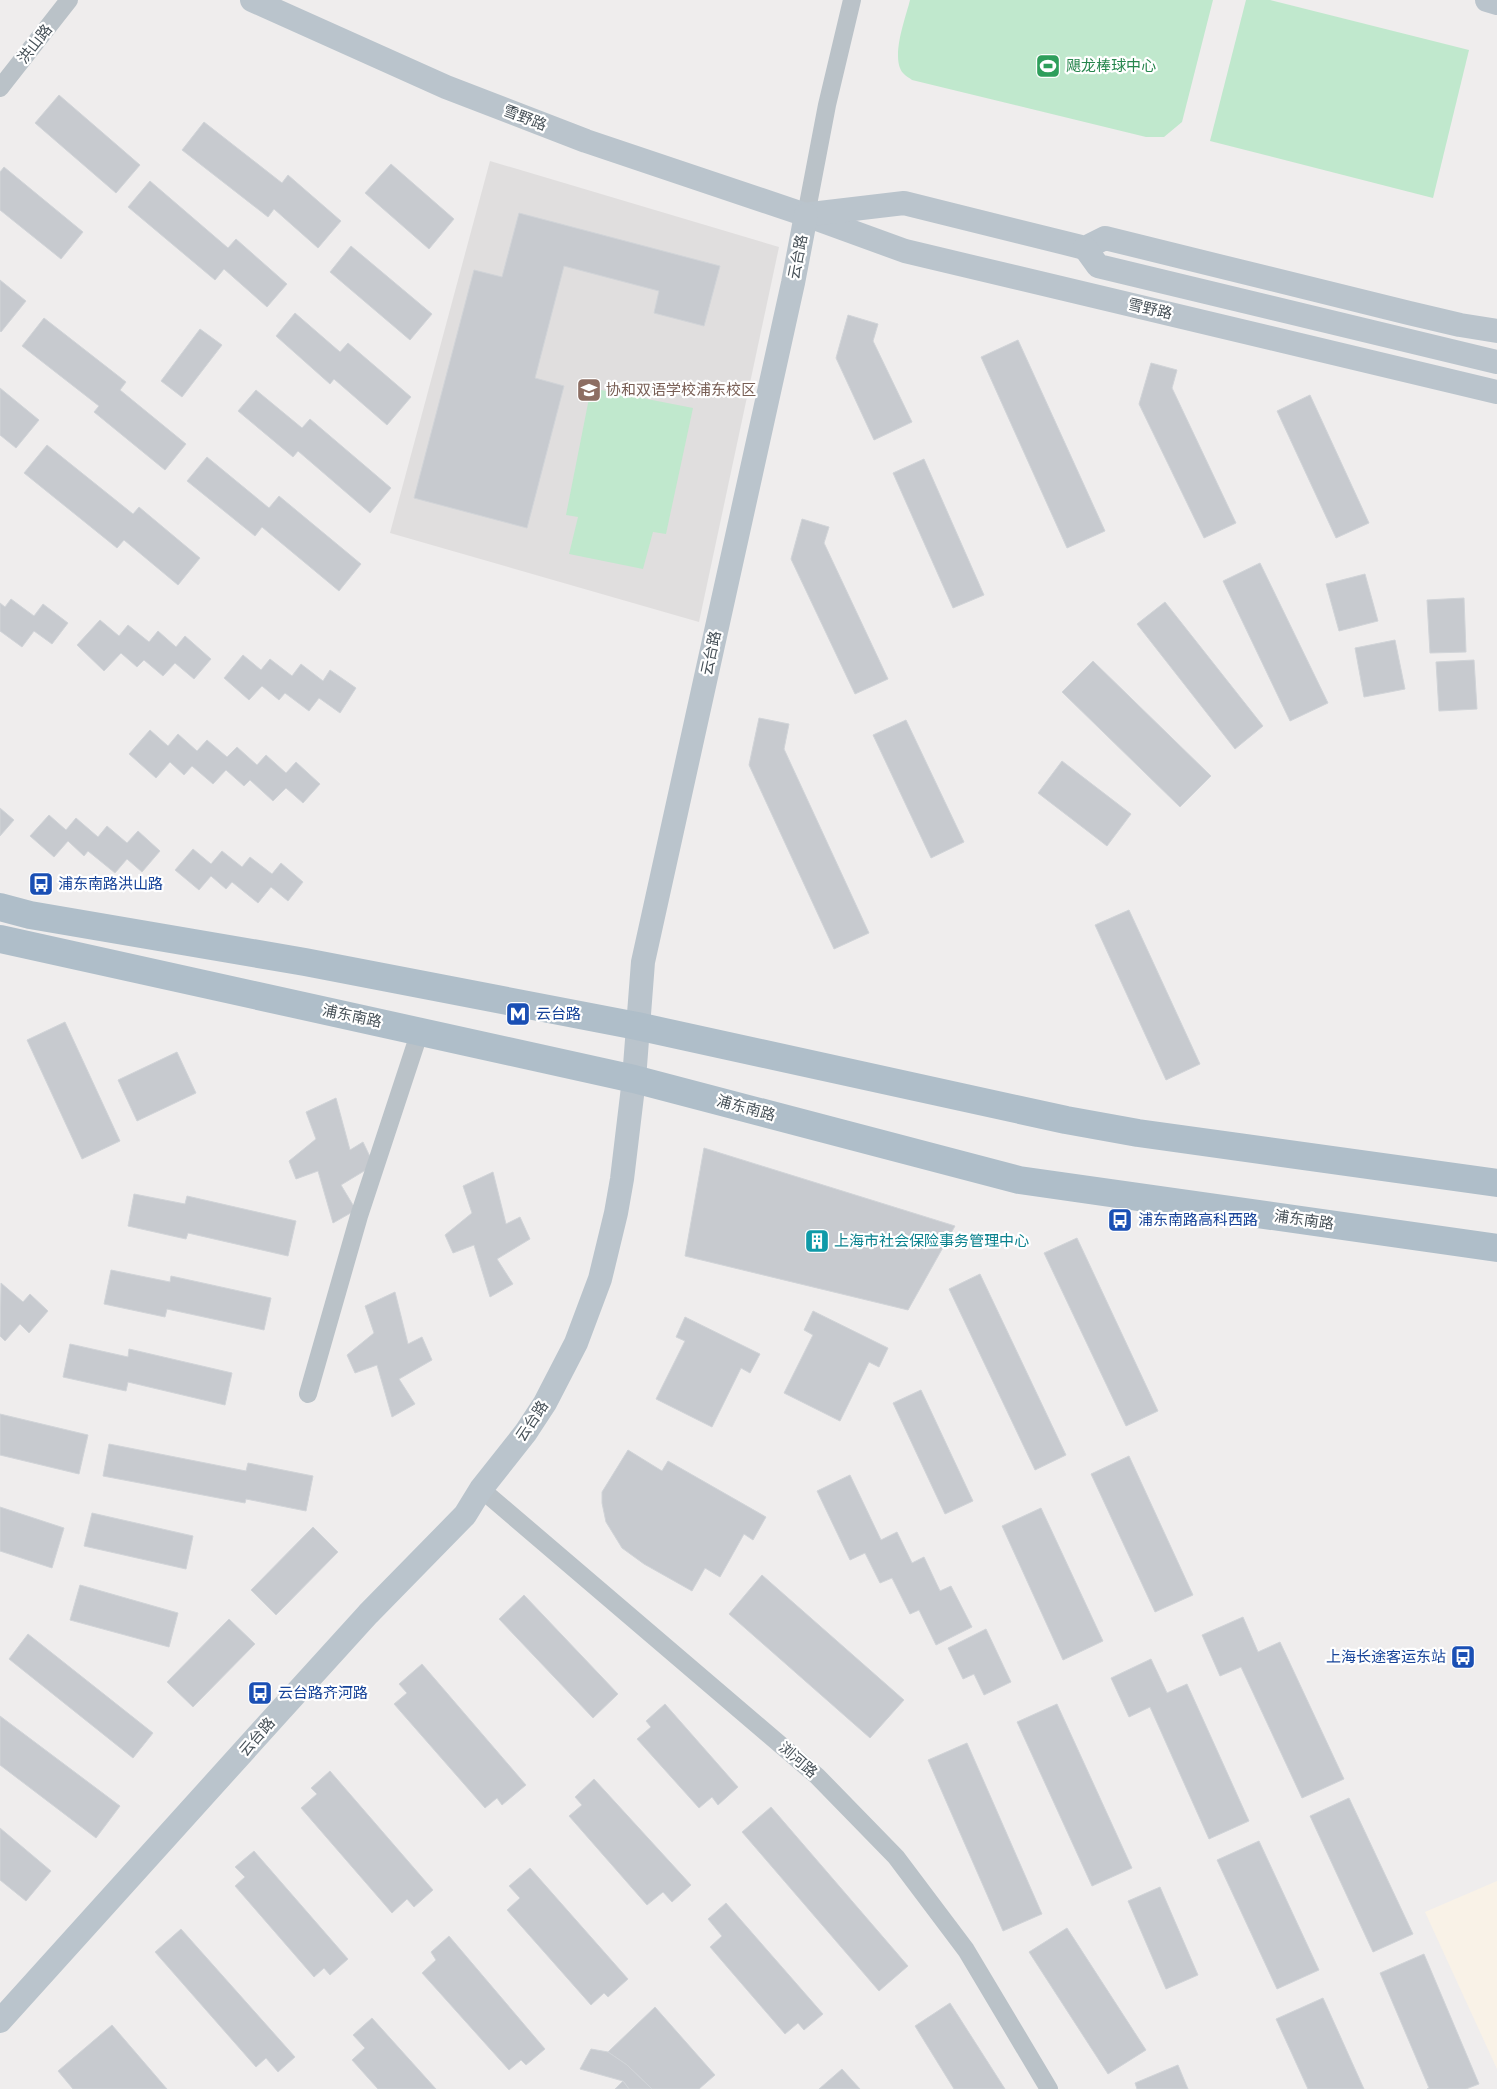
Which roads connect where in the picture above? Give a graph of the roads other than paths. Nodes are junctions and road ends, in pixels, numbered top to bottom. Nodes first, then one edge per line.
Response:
1 (69, 0) edge
2 (252, 0) edge
3 (852, 0) edge
4 (1487, 0) edge
5 (1497, 3) edge
6 (0, 88) edge
7 (806, 215) junction
8 (1085, 248) junction
9 (1497, 330) edge
10 (1497, 362) edge
11 (1497, 392) edge
12 (0, 907) edge
13 (0, 939) edge
14 (636, 1026) junction
15 (420, 1031) junction
16 (634, 1079) junction
17 (1497, 1184) edge
18 (1497, 1248) edge
19 (308, 1394) dead end
20 (481, 1489) junction
21 (0, 2021) edge
22 (1049, 2089) edge

1 - 6 street, 洪山路
2 - 7 street, 雪野路
3 - 7 street, 云台路
4 - 5 street
7 - 8 street, 雪野路
7 - 11 street, 雪野路
7 - 14 street, 云台路
8 - 9 street
8 - 10 street
12 - 14 main road
13 - 15 main road, 浦东南路
14 - 16 street, 云台路
14 - 17 main road
15 - 16 main road, 浦东南路
15 - 19 street
16 - 18 main road, 浦东南路
16 - 20 street, 云台路
20 - 21 street, 云台路
20 - 22 street, 浏河路

